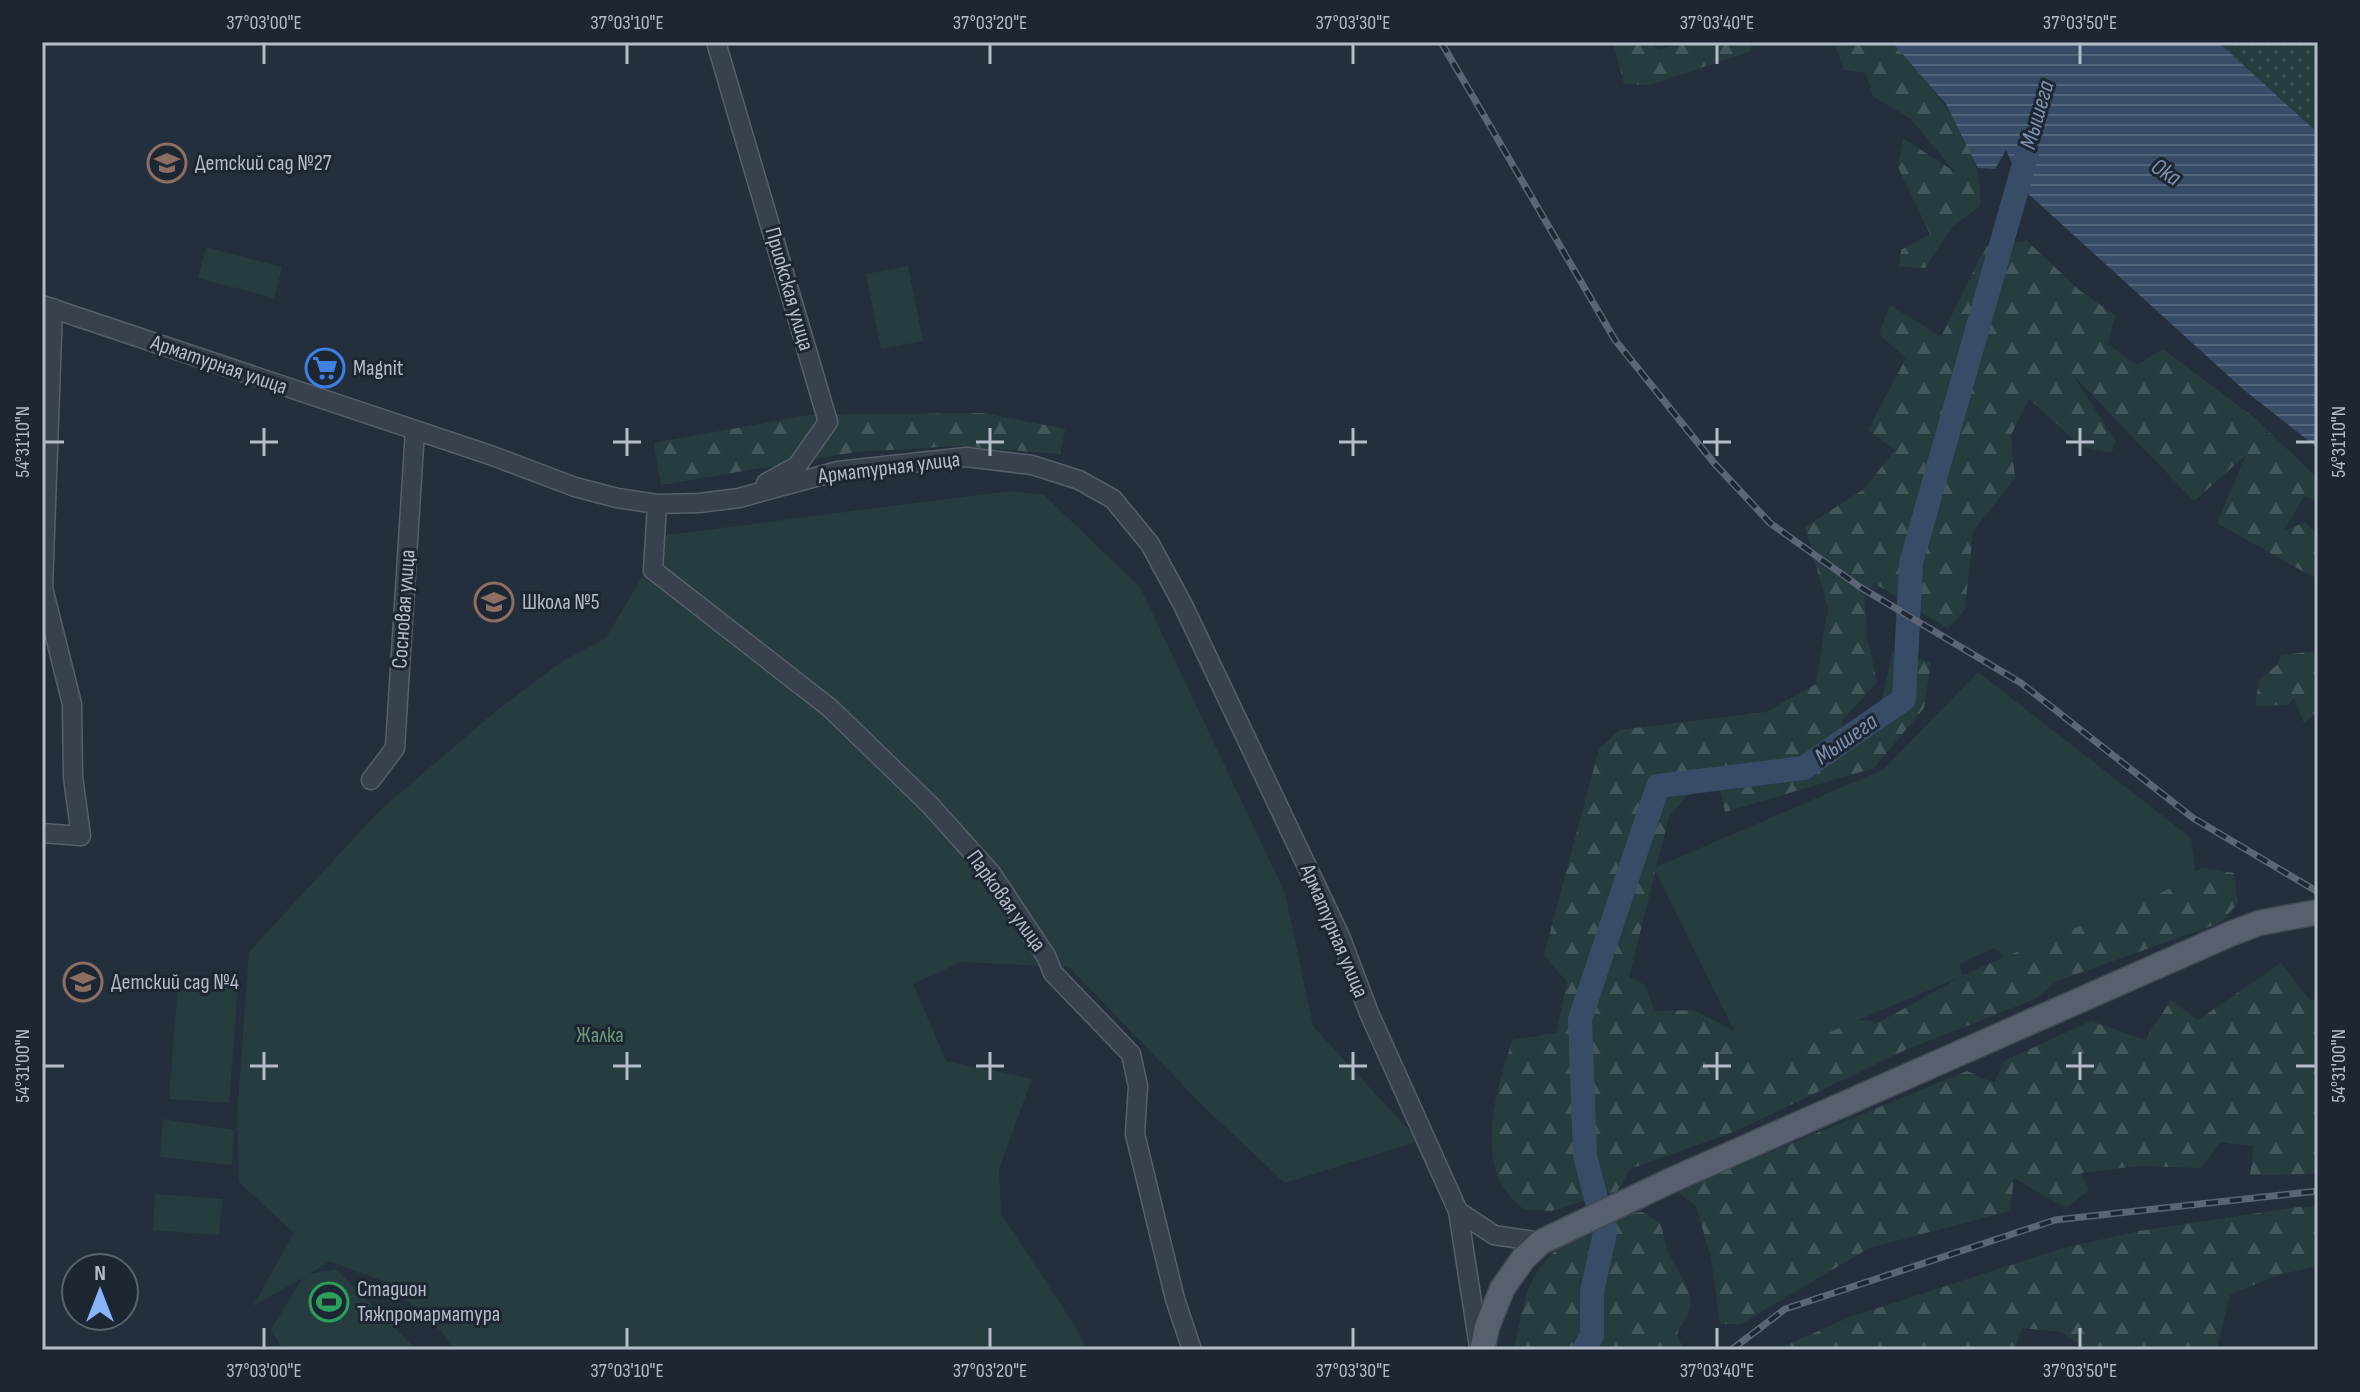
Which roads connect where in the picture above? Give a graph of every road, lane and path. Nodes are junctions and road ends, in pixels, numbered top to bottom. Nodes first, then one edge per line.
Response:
1 (716, 42) edge
2 (48, 306) edge
3 (415, 430) junction
4 (739, 498) junction
5 (657, 504) junction
6 (371, 780) dead end
7 (42, 833) edge
8 (2318, 912) edge
9 (1458, 1211) junction
10 (1541, 1242) junction
11 (1192, 1350) edge
12 (1480, 1350) edge

1 - 4 street, Приокская улица
2 - 3 street, Арматурная улица
2 - 7 street
3 - 5 street, Арматурная улица
3 - 6 street, Сосновая улица
4 - 5 street, Арматурная улица
4 - 9 street, Арматурная улица
5 - 11 street, Парковая улица
8 - 10 main road
9 - 10 street
9 - 12 street, Арматурная улица
10 - 12 main road

